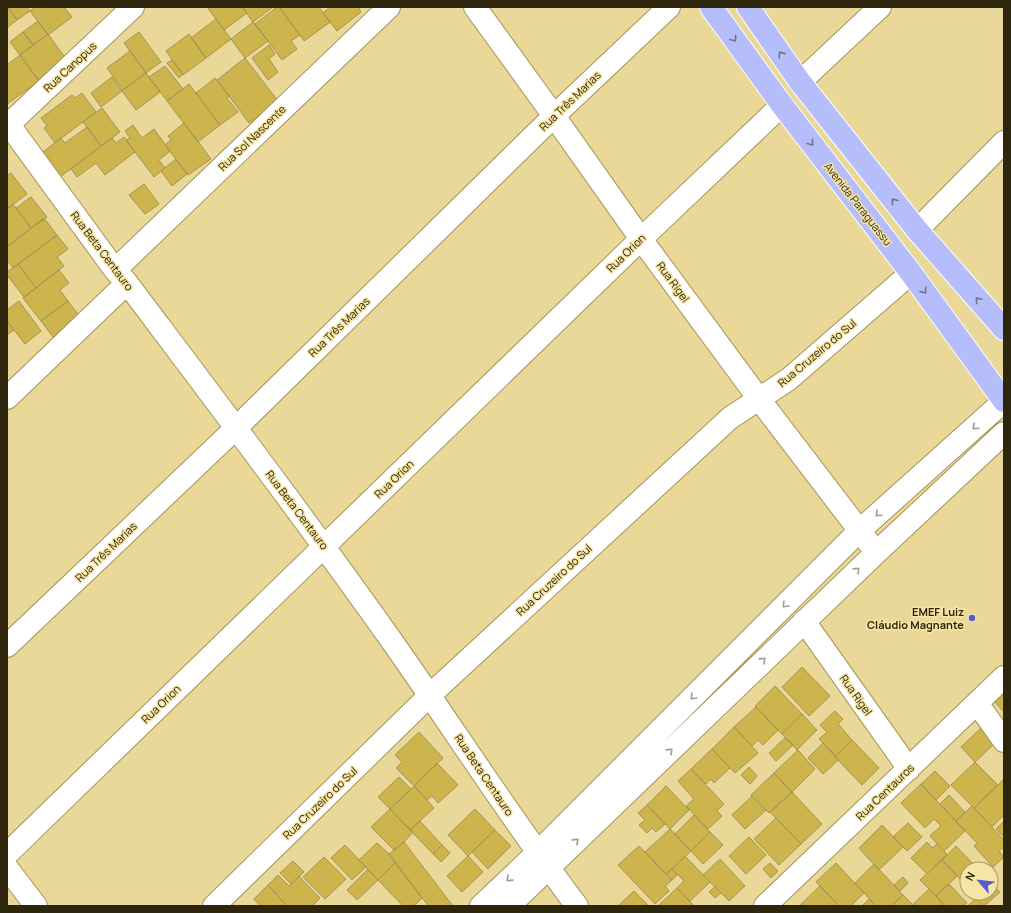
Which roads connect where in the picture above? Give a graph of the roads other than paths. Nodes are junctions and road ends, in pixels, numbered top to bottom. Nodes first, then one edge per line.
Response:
1 (133, 7) edge
2 (389, 7) edge
3 (475, 7) edge
4 (669, 7) edge
5 (711, 7) edge
6 (748, 7) edge
7 (880, 7) edge
8 (800, 82) junction
9 (782, 105) junction
10 (554, 116) junction
11 (8, 124) edge
12 (1004, 142) edge
13 (917, 230) junction
14 (641, 239) junction
15 (911, 273) junction
16 (121, 276) junction
17 (1004, 329) edge
18 (7, 398) edge
19 (760, 399) junction
20 (1004, 401) edge
21 (236, 428) junction
22 (1004, 434) edge
23 (859, 532) junction
24 (325, 546) junction
25 (877, 552) junction
26 (804, 621) junction
27 (7, 646) edge
28 (1004, 677) edge
29 (430, 695) junction
30 (977, 703) junction
31 (1004, 742) edge
32 (909, 768) junction
33 (7, 854) edge
34 (542, 860) junction
35 (7, 868) edge
36 (36, 906) edge
37 (214, 906) edge
38 (481, 906) edge
39 (509, 906) edge
40 (577, 906) edge
41 (765, 906) edge

1 - 11 street, Rua Canopus
2 - 16 street, Rua Sol Nascente
3 - 10 street, Rua Rigel
4 - 10 street, Rua Três Marias
5 -> 9 main road, Avenida Paraguassu
8 -> 6 main road
7 - 8 street
13 -> 8 main road
9 - 14 street, Rua Orion
9 -> 15 main road, Avenida Paraguassu
10 - 14 street, Rua Rigel
10 - 21 street, Rua Três Marias
11 - 16 street, Rua Beta Centauro
12 - 13 street
17 -> 13 main road
14 - 19 street, Rua Rigel
14 - 24 street, Rua Orion
15 - 19 street, Rua Cruzeiro do Sul
15 -> 20 main road, Avenida Paraguassu
16 - 18 street, Rua Sol Nascente
16 - 21 street, Rua Beta Centauro
19 - 23 street, Rua Rigel
19 - 29 street, Rua Cruzeiro do Sul
20 -> 23 street
21 - 24 street, Rua Beta Centauro
21 - 27 street, Rua Três Marias
22 - 25 street
23 - 25 street, Rua Rigel
23 -> 34 street
24 - 29 street, Rua Beta Centauro
24 - 33 street, Rua Orion
26 -> 25 street
26 - 32 street, Rua Rigel
34 -> 26 street
28 - 30 street, Rua Centauros
29 - 34 street, Rua Beta Centauro
29 - 37 street, Rua Cruzeiro do Sul
30 - 31 street
30 - 32 street, Rua Centauros
32 - 41 street, Rua Centauros
34 -> 38 street
34 - 39 street
34 - 40 street, Rua Beta Centauro
35 - 36 street

